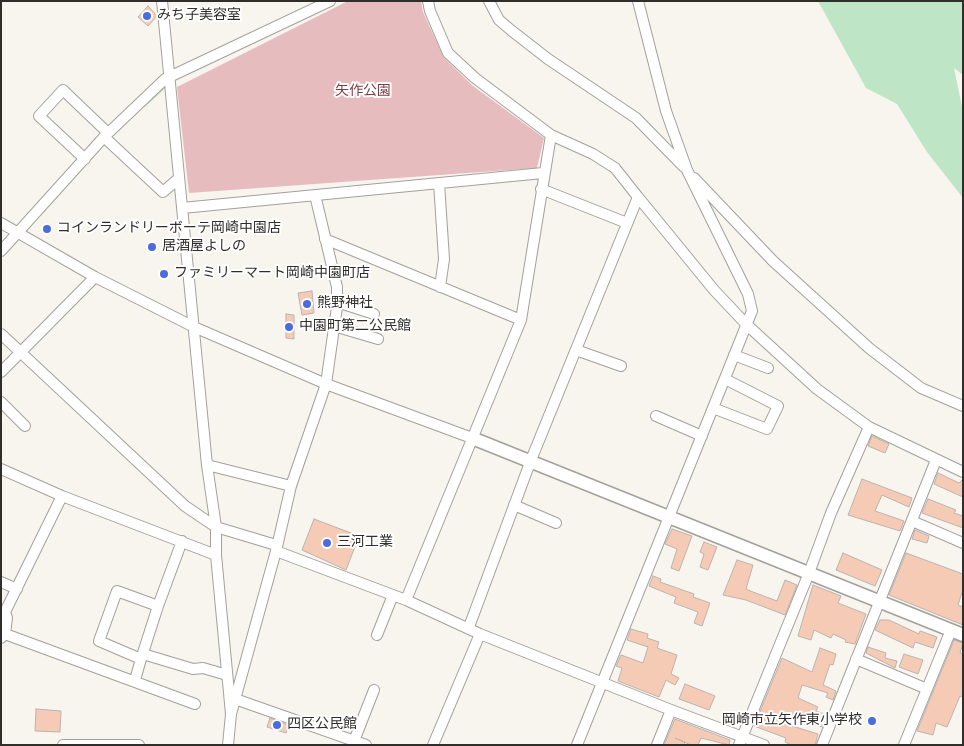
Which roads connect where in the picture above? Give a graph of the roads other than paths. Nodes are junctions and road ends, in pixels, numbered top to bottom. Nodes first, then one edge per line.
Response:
1 (162, 1) edge
2 (330, 1) edge
3 (428, 1) edge
4 (489, 1) edge
5 (638, 1) edge
6 (171, 76) junction
7 (106, 135) junction
8 (551, 135) junction
9 (85, 159) junction
10 (687, 170) junction
11 (543, 173) junction
12 (179, 178) junction
13 (439, 183) junction
14 (541, 189) junction
15 (315, 195) junction
16 (638, 197) junction
17 (182, 208) junction
18 (627, 223) junction
19 (1, 224) edge
20 (19, 232) junction
21 (325, 239) junction
22 (1, 251) edge
23 (95, 277) junction
24 (440, 287) junction
25 (337, 302) junction
26 (374, 314) dead end
27 (521, 320) junction
28 (746, 324) junction
29 (334, 326) junction
30 (194, 327) junction
31 (1, 334) edge
32 (378, 339) dead end
33 (576, 350) junction
34 (20, 353) junction
35 (734, 355) junction
36 (621, 366) dead end
37 (768, 368) dead end
38 (1, 372) edge
39 (725, 378) junction
40 (326, 384) junction
41 (1, 402) edge
42 (963, 406) edge
43 (714, 408) junction
44 (656, 416) dead end
45 (25, 426) dead end
46 (869, 428) junction
47 (702, 436) junction
48 (472, 438) junction
49 (531, 460) junction
50 (936, 460) junction
51 (207, 464) junction
52 (1, 469) edge
53 (963, 472) edge
54 (291, 486) junction
55 (62, 496) junction
56 (514, 505) junction
57 (670, 518) junction
58 (912, 521) junction
59 (556, 524) dead end
60 (216, 527) junction
61 (182, 541) junction
62 (963, 543) edge
63 (276, 548) junction
64 (216, 555) junction
65 (809, 573) junction
66 (1, 582) edge
67 (17, 589) junction
68 (393, 595) junction
69 (406, 600) junction
70 (878, 601) junction
71 (158, 606) junction
72 (3, 612) edge
73 (469, 627) junction
74 (957, 633) edge
75 (480, 634) junction
76 (377, 635) dead end
77 (3, 636) edge
78 (142, 656) junction
79 (856, 659) junction
80 (227, 675) junction
81 (136, 680) junction
82 (603, 681) junction
83 (927, 689) junction
84 (374, 690) dead end
85 (235, 699) junction
86 (195, 704) dead end
87 (671, 710) junction
88 (231, 714) junction
89 (741, 740) edge
90 (354, 741) junction
91 (63, 745) edge
92 (138, 745) edge
93 (228, 745) edge
94 (366, 745) edge
95 (433, 745) edge
96 (577, 745) edge
97 (657, 745) edge
98 (764, 745) edge
99 (822, 745) edge
100 (904, 745) edge

1 - 6 street
2 - 6 street
3 - 8 street
4 - 10 street
5 - 10 street
6 - 7 street
6 - 12 street
7 - 9 street
7 - 9 street
7 - 12 street
8 - 11 street
8 - 16 street
9 - 20 street
10 - 28 street
10 - 42 street
11 - 13 street
11 - 14 street
12 - 17 street
13 - 15 street
13 - 24 street
14 - 18 street
14 - 27 street
15 - 17 street
15 - 21 street
16 - 18 street
16 - 28 street
17 - 30 street
18 - 33 street
19 - 20 street
20 - 22 street
20 - 23 street
21 - 24 street
21 - 25 street
23 - 30 street
23 - 34 street
24 - 27 street
25 - 26 street
25 - 29 street
27 - 48 street
28 - 35 street
28 - 46 street
29 - 32 street
29 - 40 street
30 - 40 street
30 - 51 street
31 - 34 street
33 - 36 street
33 - 49 street
34 - 38 street
34 - 60 street
35 - 37 street
35 - 39 street
39 - 43 street
39 - 43 street
40 - 48 street
40 - 54 street
41 - 45 street
43 - 47 street
44 - 47 street
46 - 50 street
46 - 65 street
47 - 57 street
48 - 49 street
48 - 69 street
49 - 56 street
49 - 57 street
50 - 53 street
50 - 58 street
51 - 54 street
51 - 60 street
52 - 55 street
54 - 63 street
55 - 61 street
55 - 67 street
56 - 59 street
56 - 73 street
57 - 65 street
57 - 82 street
58 - 62 street
58 - 70 street
60 - 63 street
60 - 64 street
61 - 64 street
61 - 71 street
63 - 68 street
63 - 85 street
64 - 80 street
65 - 70 street
65 - 89 street
66 - 67 street
67 - 72 street
68 - 69 street
68 - 76 street
69 - 73 street
70 - 74 street
70 - 79 street
71 - 78 street
71 - 78 street
72 - 77 street
73 - 75 street
74 - 83 street
75 - 82 street
75 - 95 street
77 - 81 street
78 - 80 street
78 - 81 street
79 - 83 street
79 - 99 street
80 - 88 street
81 - 86 street
82 - 87 street
82 - 96 street
83 - 100 street
84 - 90 street
85 - 88 street
85 - 90 street
87 - 89 street
87 - 97 street
88 - 93 street
89 - 98 street
90 - 94 street
91 - 92 street

